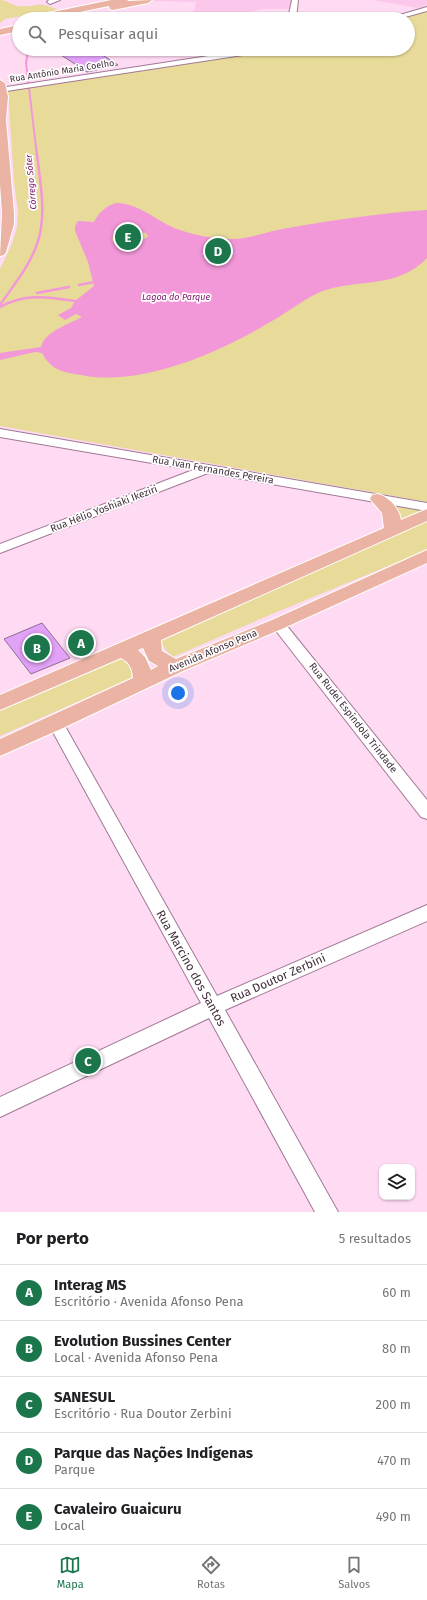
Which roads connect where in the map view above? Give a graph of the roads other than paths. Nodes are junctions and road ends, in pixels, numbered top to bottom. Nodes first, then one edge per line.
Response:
1 (124, 0) edge
2 (148, 0) edge
3 (295, 0) edge
4 (427, 9) edge
5 (67, 12) edge
6 (92, 12) edge
7 (293, 12) edge
8 (415, 12) edge
9 (224, 56) edge
10 (1, 88) edge
11 (3, 182) edge
12 (1, 248) edge
13 (0, 433) edge
14 (207, 469) junction
15 (378, 499) junction
16 (427, 507) edge
17 (427, 514) edge
18 (392, 531) junction
19 (0, 549) edge
20 (427, 556) edge
21 (278, 624) junction
22 (152, 636) junction
23 (121, 650) junction
24 (176, 666) junction
25 (143, 682) junction
26 (0, 703) edge
27 (56, 724) junction
28 (0, 748) edge
29 (427, 812) edge
30 (427, 913) edge
31 (212, 1007) junction
32 (0, 1107) edge
33 (327, 1212) edge

1 - 5 main road
2 - 6 main road
3 - 7 street
4 - 8 street
9 - 10 street, Rua Antônio Maria Coelho
10 - 11 main road
11 - 12 main road
13 - 14 street, Rua Ivan Fernandes Pereira
14 - 15 street, Rua Ivan Fernandes Pereira
14 - 19 street, Rua Hélio Yoshiaki Ikeziri
15 - 16 street, Rua Ivan Fernandes Pereira
15 - 18 main road
17 - 18 main road
18 - 22 main road
20 - 21 main road, Avenida Afonso Pena
21 - 24 main road, Avenida Afonso Pena
21 - 29 street, Rua Rudel Espíndola Trindade
22 - 23 main road
22 - 24 main road
23 - 25 main road
23 - 26 main road
24 - 25 main road, Avenida Afonso Pena
25 - 27 main road, Avenida Afonso Pena
27 - 28 main road, Avenida Afonso Pena
27 - 31 street, Rua Marcino dos Santos
30 - 31 street, Rua Doutor Zerbini
31 - 32 street, Rua Doutor Zerbini
31 - 33 street, Rua Marcino dos Santos

